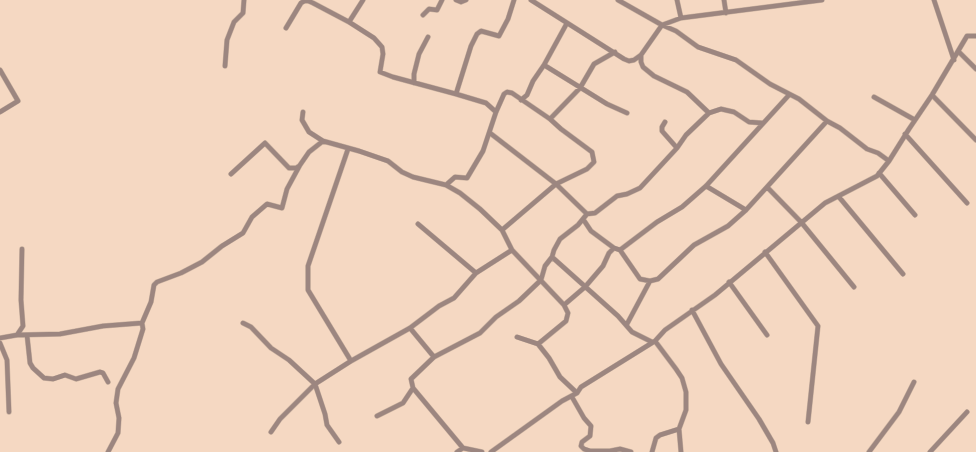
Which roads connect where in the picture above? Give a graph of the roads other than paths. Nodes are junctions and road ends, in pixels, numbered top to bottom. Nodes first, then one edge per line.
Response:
1 (244, 0) edge
2 (306, 0) edge
3 (364, 0) edge
4 (442, 0) edge
5 (456, 0) edge
6 (466, 0) edge
7 (514, 0) edge
8 (531, 0) edge
9 (618, 0) edge
10 (677, 0) edge
11 (724, 0) edge
12 (768, 0) edge
13 (821, 0) edge
14 (934, 0) edge
15 (769, 7) junction
16 (726, 12) junction
17 (423, 15) dead end
18 (681, 18) junction
19 (349, 22) junction
20 (567, 23) junction
21 (662, 25) junction
22 (286, 28) dead end
23 (976, 36) edge
24 (428, 37) dead end
25 (616, 52) junction
26 (959, 52) junction
27 (641, 55) junction
28 (954, 60) junction
29 (544, 65) junction
30 (225, 66) dead end
31 (976, 69) edge
32 (0, 70) edge
33 (414, 82) junction
34 (580, 88) junction
35 (456, 94) junction
36 (789, 95) junction
37 (932, 95) junction
38 (874, 97) dead end
39 (521, 100) junction
40 (0, 112) edge
41 (303, 112) dead end
42 (496, 112) junction
43 (627, 113) dead end
44 (709, 113) junction
45 (550, 119) junction
46 (915, 120) junction
47 (827, 121) junction
48 (666, 122) dead end
49 (762, 122) junction
50 (490, 133) junction
51 (906, 134) junction
52 (976, 140) edge
53 (323, 141) junction
54 (677, 148) junction
55 (348, 149) junction
56 (889, 162) junction
57 (300, 165) junction
58 (879, 173) junction
59 (230, 174) dead end
60 (556, 184) junction
61 (446, 186) junction
62 (706, 186) junction
63 (766, 187) junction
64 (839, 197) junction
65 (967, 203) dead end
66 (746, 210) junction
67 (588, 214) junction
68 (915, 215) dead end
69 (583, 220) junction
70 (801, 222) junction
71 (418, 224) dead end
72 (502, 230) junction
73 (614, 248) junction
74 (22, 249) dead end
75 (512, 250) junction
76 (620, 250) junction
77 (765, 252) junction
78 (552, 257) junction
79 (545, 266) junction
80 (476, 273) junction
81 (535, 274) junction
82 (903, 274) dead end
83 (541, 280) junction
84 (650, 281) junction
85 (730, 282) junction
86 (585, 287) junction
87 (854, 287) dead end
88 (564, 305) junction
89 (692, 310) junction
90 (142, 323) junction
91 (243, 323) dead end
92 (627, 324) junction
93 (410, 328) junction
94 (17, 335) junction
95 (27, 335) junction
96 (767, 335) dead end
97 (516, 337) dead end
98 (0, 338) edge
99 (654, 342) junction
100 (0, 343) edge
101 (538, 344) junction
102 (434, 357) junction
103 (351, 361) junction
104 (108, 382) dead end
105 (914, 382) dead end
106 (315, 384) junction
107 (413, 388) junction
108 (577, 393) junction
109 (572, 397) junction
110 (9, 412) dead end
111 (967, 412) dead end
112 (377, 416) dead end
113 (808, 422) dead end
114 (679, 429) junction
115 (271, 432) dead end
116 (339, 442) dead end
117 (463, 448) junction
118 (108, 452) edge
119 (457, 452) edge
120 (482, 452) edge
121 (491, 452) edge
122 (631, 452) edge
123 (652, 452) edge
124 (681, 452) edge
125 (776, 452) edge
126 (869, 452) edge
127 (930, 452) edge

1 - 30 street
2 - 19 street
2 - 22 street
3 - 19 street
4 - 17 street
5 - 6 street
7 - 35 street
8 - 20 street
9 - 21 street
10 - 18 street
11 - 16 street
12 - 15 street
13 - 15 street
14 - 28 street
15 - 16 street
16 - 18 street
18 - 21 street
19 - 33 street
20 - 25 street
20 - 29 street
21 - 27 street
21 - 36 street
23 - 26 street
24 - 33 street
25 - 27 street
25 - 34 street
26 - 28 street
26 - 31 street
27 - 44 street
28 - 37 street
29 - 34 street
29 - 39 street
32 - 40 street
33 - 35 street
34 - 43 street
34 - 45 street
35 - 42 street
36 - 47 street
36 - 49 street
37 - 46 street
37 - 52 street
38 - 46 street
39 - 42 street
39 - 45 street
41 - 53 street
42 - 50 street
44 - 49 street
44 - 54 street
45 - 60 street
46 - 51 street
47 - 56 street
47 - 63 street
48 - 54 street
49 - 62 street
50 - 60 street
50 - 61 street
51 - 56 street
51 - 65 street
53 - 55 street
53 - 57 street
54 - 67 street
55 - 61 street
55 - 103 street
56 - 58 street
57 - 59 street
57 - 90 street
58 - 64 street
58 - 68 street
60 - 67 street
60 - 72 street
61 - 72 street
62 - 66 street
62 - 76 street
63 - 66 street
63 - 70 street
64 - 70 street
64 - 82 street
66 - 84 street
67 - 69 street
69 - 73 street
69 - 78 street
70 - 77 street
70 - 87 street
71 - 80 street
72 - 75 street
73 - 76 street
73 - 86 street
74 - 94 street
75 - 80 street
75 - 81 street
76 - 84 street
77 - 85 street
77 - 113 street
78 - 79 street
78 - 86 street
79 - 81 street
79 - 83 street
80 - 93 street
81 - 83 street
83 - 88 street
83 - 102 street
84 - 92 street
85 - 89 street
85 - 96 street
86 - 88 street
86 - 92 street
88 - 101 street
89 - 99 street
89 - 125 street
90 - 95 street
90 - 118 street
91 - 106 street
92 - 99 street
93 - 102 street
93 - 103 street
94 - 95 street
94 - 98 street
95 - 104 street
97 - 101 street
99 - 108 street
99 - 114 street
100 - 110 street
101 - 108 street
102 - 107 street
103 - 106 street
105 - 126 street
106 - 115 street
106 - 116 street
107 - 112 street
107 - 117 street
108 - 109 street
109 - 121 street
109 - 122 street
111 - 127 street
114 - 123 street
114 - 124 street
117 - 119 street
117 - 120 street

